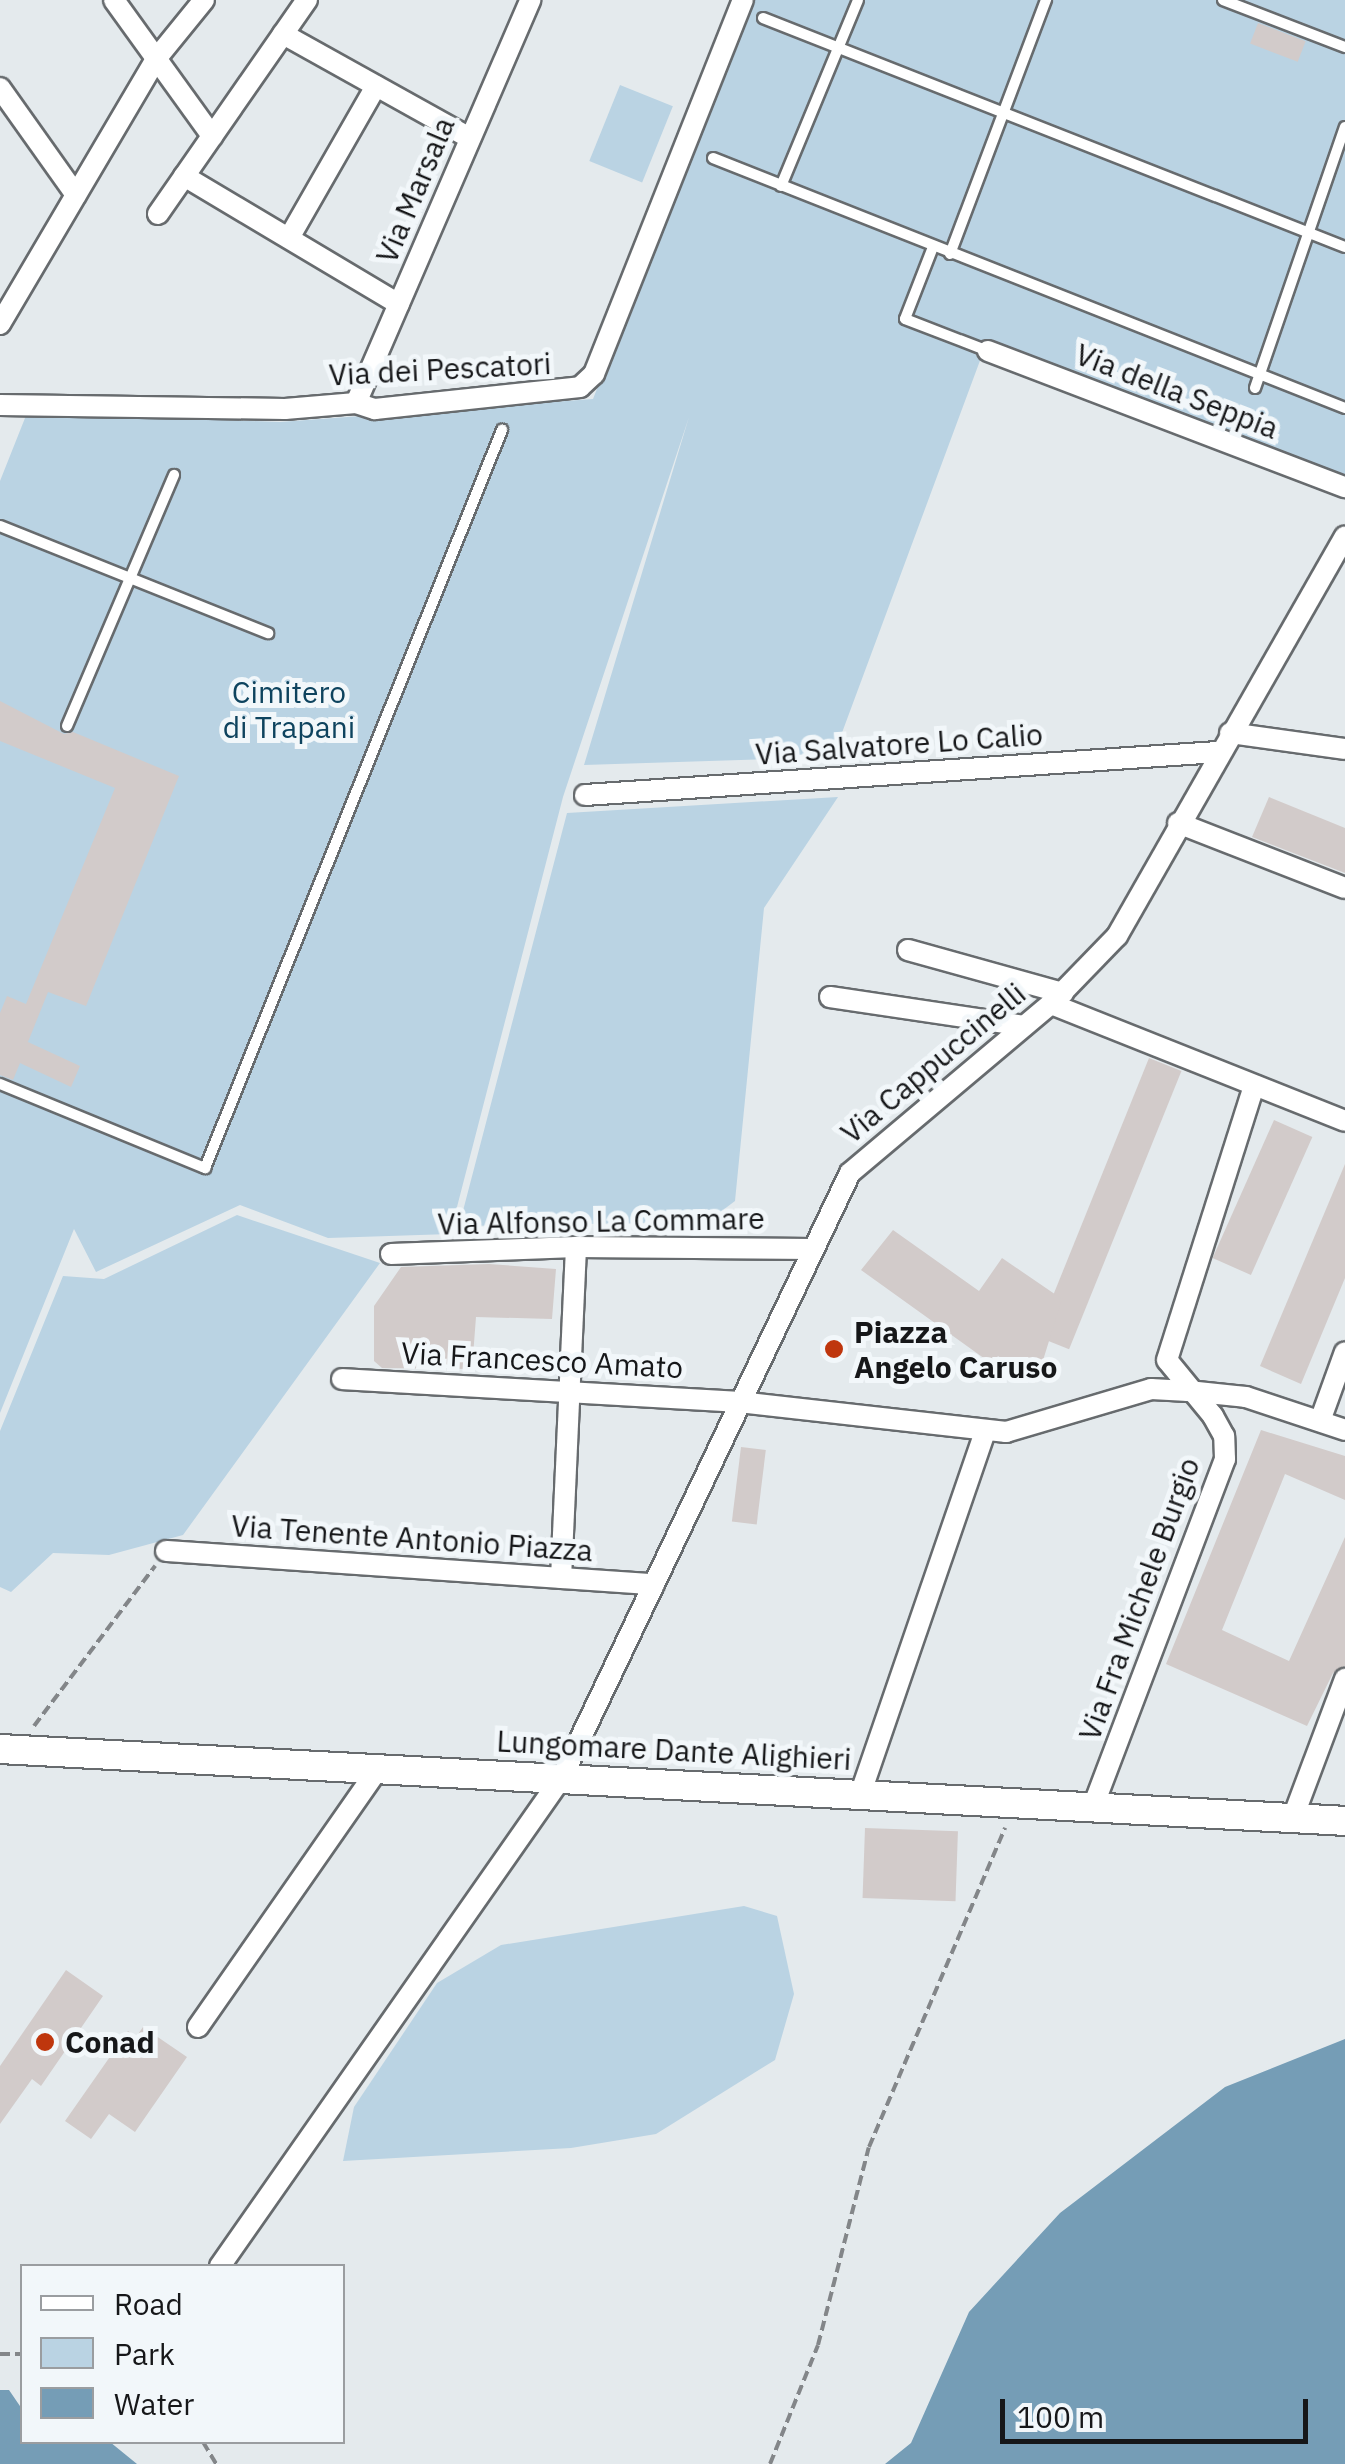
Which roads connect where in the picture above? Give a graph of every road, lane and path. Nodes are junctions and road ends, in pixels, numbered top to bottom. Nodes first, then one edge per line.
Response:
1 (114, 0) edge
2 (204, 0) edge
3 (307, 0) edge
4 (530, 0) edge
5 (743, 0) edge
6 (858, 0) edge
7 (1046, 0) edge
8 (1224, 0) edge
9 (763, 18) dead end
10 (283, 34) junction
11 (1345, 47) edge
12 (840, 48) junction
13 (156, 59) junction
14 (376, 86) junction
15 (0, 88) edge
16 (1000, 116) junction
17 (1345, 127) edge
18 (212, 136) junction
19 (470, 138) junction
20 (713, 158) dead end
21 (184, 176) junction
22 (781, 186) junction
23 (76, 195) junction
24 (158, 214) dead end
25 (1307, 232) junction
26 (289, 238) junction
27 (933, 247) junction
28 (1345, 248) edge
29 (950, 254) junction
30 (399, 304) junction
31 (0, 324) edge
32 (988, 351) joint
33 (1261, 375) junction
34 (1255, 388) dead end
35 (356, 403) junction
36 (0, 405) edge
37 (1345, 408) edge
38 (502, 430) dead end
39 (174, 476) dead end
40 (1345, 488) edge
41 (0, 526) edge
42 (1345, 536) edge
43 (130, 578) junction
44 (268, 634) dead end
45 (67, 726) dead end
46 (1230, 733) junction
47 (1345, 748) edge
48 (1218, 752) junction
49 (585, 796) dead end
50 (1178, 823) junction
51 (1345, 888) edge
52 (908, 950) dead end
53 (830, 997) dead end
54 (1057, 999) junction
55 (1024, 1026) junction
56 (0, 1084) edge
57 (1254, 1085) junction
58 (1345, 1121) edge
59 (576, 1247) junction
60 (812, 1249) junction
61 (391, 1254) dead end
62 (1345, 1352) edge
63 (342, 1379) dead end
64 (1188, 1391) junction
65 (569, 1392) junction
66 (739, 1402) junction
67 (1320, 1421) junction
68 (1345, 1430) edge
69 (985, 1431) junction
70 (166, 1551) joint
71 (561, 1578) junction
72 (654, 1584) junction
73 (1345, 1679) edge
74 (8, 1749) edge
75 (379, 1768) junction
76 (562, 1777) junction
77 (860, 1792) junction
78 (1017, 1800) junction
79 (1094, 1804) junction
80 (1292, 1820) junction
81 (1345, 1822) edge
82 (198, 2027) dead end
83 (221, 2264) edge
84 (770, 2464) edge

1 - 13 street
2 - 13 street
3 - 10 street
4 - 19 street, Via Marsala
5 - 35 street, Via dei Pescatori
6 - 12 lane
7 - 16 lane
8 - 11 lane
9 - 12 lane
10 - 14 street
10 - 18 street
12 - 16 lane
12 - 22 lane
13 - 18 street
13 - 23 street
14 - 19 street
14 - 26 street
15 - 23 street
16 - 25 lane
16 - 29 lane
17 - 25 lane
18 - 21 street
19 - 30 street, Via Marsala
20 - 22 lane
21 - 24 street
21 - 26 street
22 - 27 lane
23 - 31 street
25 - 28 lane
25 - 33 lane
26 - 30 street
27 - 29 lane
27 - 32 lane
29 - 33 lane
30 - 35 street, Via Marsala
32 - 40 street, Via della Seppia
33 - 34 lane
33 - 37 lane
35 - 36 street, Via dei Pescatori
38 - 56 lane
39 - 43 lane
41 - 43 lane
42 - 46 street, Via Cappuccinelli
43 - 44 lane
43 - 45 lane
46 - 47 street
46 - 48 street, Via Cappuccinelli
48 - 49 street, Via Salvatore Lo Calio
48 - 50 street, Via Cappuccinelli
50 - 51 street
50 - 54 street, Via Cappuccinelli
52 - 54 street
53 - 55 street
54 - 55 street, Via Cappuccinelli
54 - 57 street
55 - 60 street, Via Cappuccinelli
57 - 58 street
57 - 64 street, Via Fra Michele Burgio
59 - 60 street, Via Alfonso La Commare
59 - 61 street, Via Alfonso La Commare
59 - 65 street
60 - 66 street, Via Cappuccinelli
62 - 67 street
63 - 65 street, Via Francesco Amato
64 - 67 street
64 - 69 street
64 - 79 street, Via Fra Michele Burgio
65 - 66 street, Via Francesco Amato
65 - 71 street
66 - 69 street, Via Francesco Amato
66 - 72 street, Via Cappuccinelli
67 - 68 street
69 - 77 street
70 - 71 street, Via Tenente Antonio Piazza
70 - 74 path
71 - 72 street, Via Tenente Antonio Piazza
72 - 76 street, Via Cappuccinelli
73 - 80 street
74 - 75 main road, Lungomare Dante Alighieri
75 - 76 main road, Lungomare Dante Alighieri
75 - 82 street
76 - 77 main road, Lungomare Dante Alighieri
76 - 83 street, Via Cappuccinelli
77 - 78 main road, Lungomare Dante Alighieri
78 - 79 main road, Lungomare Dante Alighieri
78 - 84 path
79 - 80 main road, Lungomare Dante Alighieri
80 - 81 main road, Lungomare Dante Alighieri

